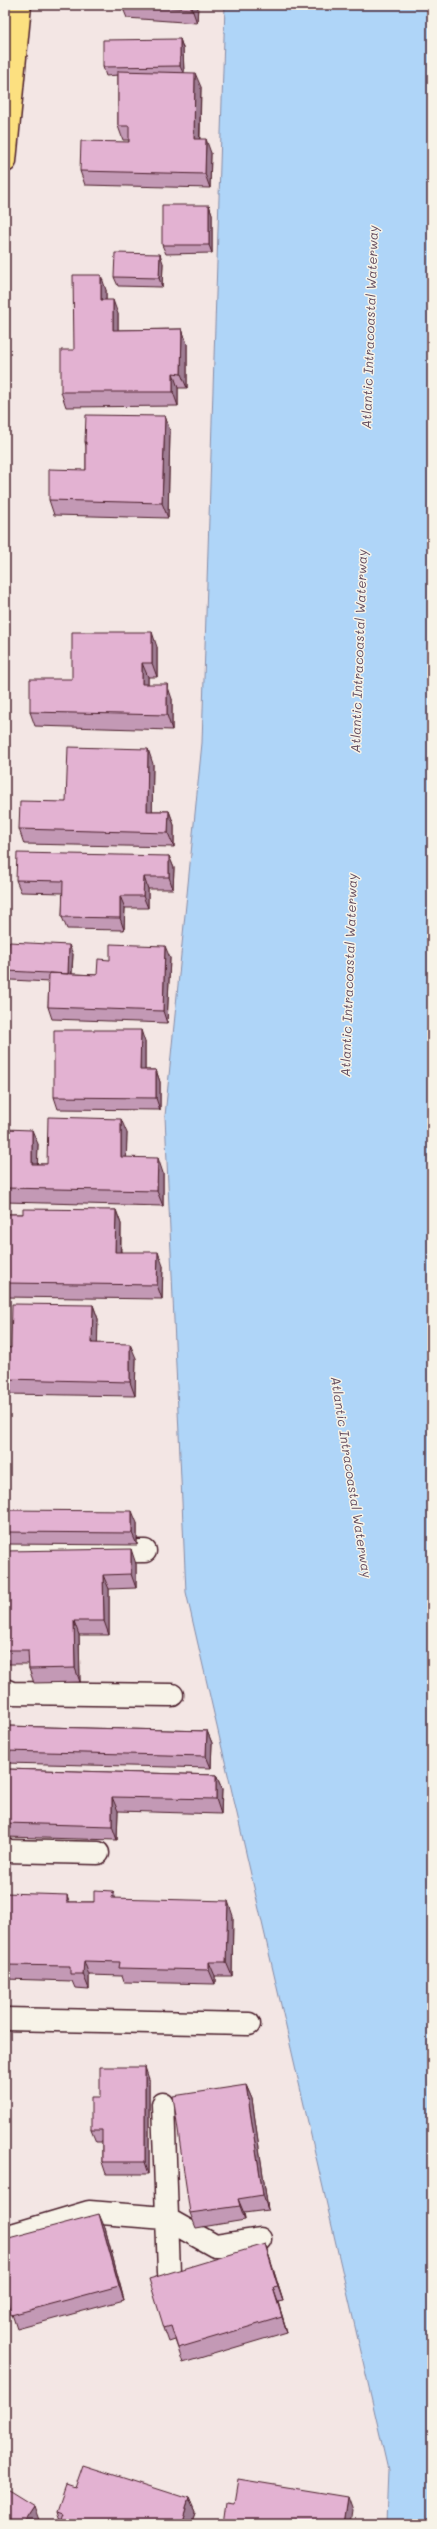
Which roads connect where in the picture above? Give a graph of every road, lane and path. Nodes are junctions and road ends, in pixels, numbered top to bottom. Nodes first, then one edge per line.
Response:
1 (20, 5) edge
2 (5, 161) edge
3 (145, 1551) dead end
4 (5, 1552) edge
5 (5, 1690) edge
6 (172, 1696) dead end
7 (5, 1852) edge
8 (98, 1853) dead end
9 (5, 2019) edge
10 (249, 2024) dead end
11 (163, 2104) dead end
12 (165, 2218) junction
13 (5, 2237) edge
14 (260, 2239) dead end
15 (168, 2273) edge

1 - 2 main road
3 - 4 lane
5 - 6 lane
7 - 8 lane
9 - 10 lane
11 - 12 lane
12 - 13 lane
12 - 14 lane
12 - 15 lane

